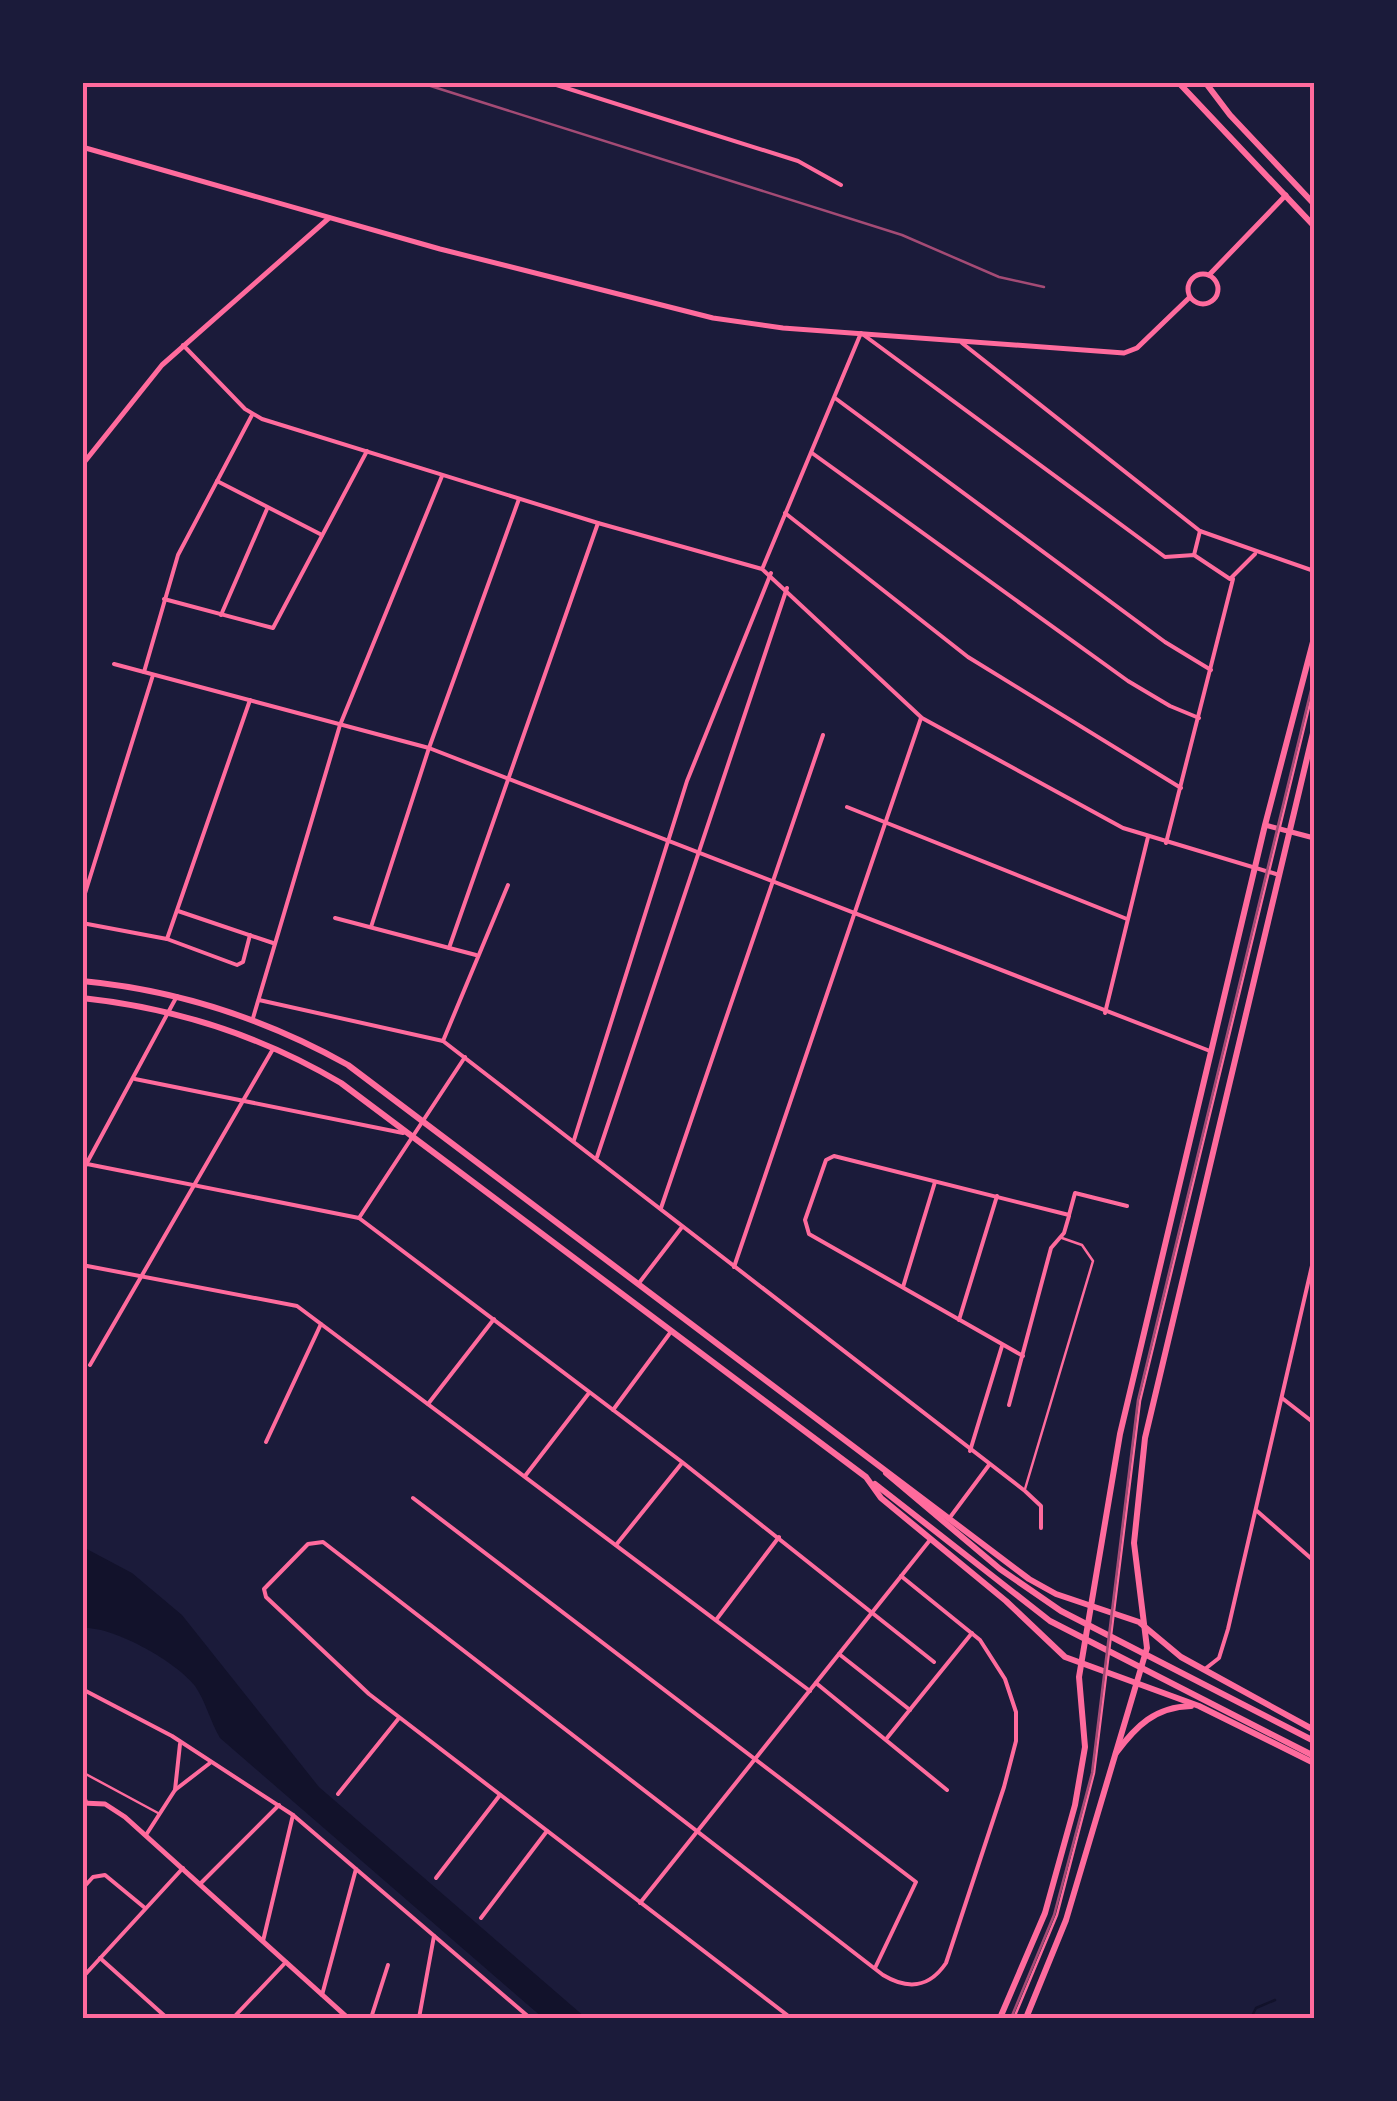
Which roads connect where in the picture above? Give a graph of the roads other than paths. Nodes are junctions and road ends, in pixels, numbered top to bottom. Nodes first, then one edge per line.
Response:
1 (547, 82) edge
2 (1178, 82) edge
3 (1205, 83) edge
4 (82, 147) edge
5 (841, 184) dead end
6 (1286, 195) junction
7 (1314, 204) edge
8 (329, 218) junction
9 (1314, 226) edge
10 (1209, 275) junction
11 (1190, 298) junction
12 (861, 334) junction
13 (960, 342) junction
14 (183, 345) junction
15 (835, 398) junction
16 (252, 415) junction
17 (367, 452) junction
18 (811, 452) junction
19 (82, 465) edge
20 (442, 475) junction
21 (217, 481) junction
22 (519, 499) junction
23 (268, 507) junction
24 (785, 514) junction
25 (598, 524) junction
26 (1200, 531) junction
27 (322, 535) junction
28 (1255, 554) junction
29 (1194, 555) junction
30 (762, 569) junction
31 (1314, 571) edge
32 (771, 573) junction
33 (1233, 578) junction
34 (788, 588) junction
35 (164, 599) junction
36 (221, 614) junction
37 (1314, 638) edge
38 (114, 664) dead end
39 (1212, 670) junction
40 (144, 672) junction
41 (153, 674) junction
42 (1314, 687) edge
43 (250, 700) junction
44 (922, 718) junction
45 (1199, 718) junction
46 (340, 725) junction
47 (1314, 729) edge
48 (823, 735) dead end
49 (429, 748) junction
50 (507, 776) junction
51 (1180, 788) junction
52 (847, 807) dead end
53 (885, 822) junction
54 (1264, 825) junction
55 (1277, 828) junction
56 (1288, 830) junction
57 (1148, 838) junction
58 (1314, 838) edge
59 (668, 839) junction
60 (1166, 843) junction
61 (701, 852) junction
62 (1254, 868) junction
63 (1266, 872) junction
64 (1276, 874) junction
65 (772, 880) junction
66 (508, 885) dead end
67 (82, 903) edge
68 (177, 911) junction
69 (855, 914) junction
70 (335, 918) dead end
71 (1127, 918) junction
72 (82, 922) edge
73 (371, 927) junction
74 (250, 935) junction
75 (167, 940) junction
76 (273, 943) junction
77 (449, 948) junction
78 (477, 955) junction
79 (82, 981) edge
80 (177, 995) junction
81 (82, 998) edge
82 (259, 1000) junction
83 (172, 1012) junction
84 (1105, 1012) junction
85 (253, 1018) junction
86 (443, 1042) junction
87 (274, 1048) junction
88 (1210, 1052) junction
89 (465, 1057) junction
90 (135, 1079) junction
91 (244, 1100) junction
92 (422, 1119) junction
93 (412, 1135) junction
94 (574, 1140) junction
95 (597, 1158) junction
96 (85, 1164) edge
97 (82, 1172) edge
98 (935, 1181) junction
99 (192, 1188) junction
100 (998, 1196) junction
101 (1127, 1206) dead end
102 (661, 1210) junction
103 (1069, 1215) junction
104 (359, 1218) junction
105 (682, 1226) junction
106 (1060, 1237) junction
107 (1314, 1258) edge
108 (82, 1265) edge
109 (734, 1267) junction
110 (140, 1276) junction
111 (638, 1284) junction
112 (903, 1287) junction
113 (494, 1319) junction
114 (959, 1320) junction
115 (321, 1324) junction
116 (1156, 1332) junction
117 (670, 1333) junction
118 (1002, 1346) junction
119 (1164, 1348) junction
120 (1022, 1356) junction
121 (90, 1365) dead end
122 (589, 1392) junction
123 (1282, 1398) junction
124 (428, 1404) junction
125 (1010, 1406) dead end
126 (613, 1410) junction
127 (1314, 1422) edge
128 (266, 1442) dead end
129 (970, 1451) junction
130 (682, 1462) junction
131 (989, 1465) junction
132 (877, 1466) junction
133 (524, 1476) junction
134 (866, 1477) junction
135 (1025, 1490) junction
136 (413, 1498) dead end
137 (1257, 1510) junction
138 (951, 1516) junction
139 (1042, 1528) dead end
140 (778, 1536) junction
141 (930, 1540) junction
142 (616, 1545) junction
143 (1314, 1561) edge
144 (901, 1576) junction
145 (1093, 1606) junction
146 (1115, 1611) junction
147 (873, 1612) junction
148 (716, 1620) junction
149 (1146, 1626) junction
150 (972, 1633) junction
151 (839, 1654) junction
152 (934, 1662) dead end
153 (1081, 1664) junction
154 (1203, 1669) junction
155 (1108, 1674) junction
156 (816, 1683) junction
157 (1136, 1685) junction
158 (82, 1689) edge
159 (810, 1691) junction
160 (1198, 1706) junction
161 (910, 1710) junction
162 (399, 1718) junction
163 (1314, 1730) edge
164 (886, 1740) junction
165 (180, 1741) junction
166 (1314, 1741) edge
167 (757, 1756) junction
168 (1112, 1758) junction
169 (1314, 1760) edge
170 (210, 1762) junction
171 (82, 1772) edge
172 (175, 1790) junction
173 (947, 1790) dead end
174 (82, 1791) edge
175 (338, 1794) dead end
176 (500, 1795) junction
177 (84, 1802) edge
178 (279, 1805) junction
179 (160, 1813) junction
180 (292, 1815) junction
181 (548, 1831) junction
182 (697, 1831) junction
183 (146, 1835) junction
184 (183, 1868) junction
185 (356, 1869) junction
186 (436, 1878) dead end
187 (200, 1884) junction
188 (82, 1889) edge
189 (640, 1903) junction
190 (146, 1908) junction
191 (481, 1918) dead end
192 (434, 1936) junction
193 (263, 1941) junction
194 (100, 1958) junction
195 (286, 1962) junction
196 (388, 1965) dead end
197 (874, 1968) junction
198 (82, 1978) edge
199 (322, 1995) junction
200 (167, 2018) edge
201 (233, 2018) edge
202 (348, 2018) edge
203 (372, 2018) edge
204 (419, 2018) edge
205 (530, 2018) edge
206 (792, 2018) edge
207 (1000, 2018) edge
208 (1014, 2018) edge
209 (1026, 2018) edge

1 - 5 street
2 - 6 main road
3 - 7 main road
4 - 8 street
6 - 9 main road
6 - 10 street
8 - 12 street
8 - 14 street
10 - 11 street
10 - 11 street
11 - 13 street
12 - 13 street
12 - 15 street
12 - 29 street
13 - 26 street
14 - 16 street
14 - 19 street
15 - 18 street
15 - 39 street
16 - 17 street
16 - 21 street
17 - 20 street
17 - 27 street
18 - 24 street
18 - 45 street
20 - 22 street
20 - 46 street
21 - 23 street
21 - 35 street
22 - 25 street
22 - 49 street
23 - 27 street
23 - 36 street
24 - 30 street
24 - 51 street
25 - 30 street
25 - 50 street
26 - 28 street
26 - 29 street
27 - 36 street
28 - 31 street
28 - 33 street
29 - 33 street
30 - 32 street
32 - 34 street
32 - 59 street
33 - 39 street
34 - 44 street
34 - 61 street
35 - 36 street
35 - 40 street
37 - 54 main road
38 - 40 street
39 - 45 street
40 - 41 street
41 - 43 street
41 - 67 street
42 - 55 lane
43 - 46 street
43 - 68 street
44 - 53 street
44 - 57 street
45 - 51 street
46 - 49 street
46 - 76 street
47 - 56 main road
48 - 65 street
49 - 50 street
49 - 73 street
50 - 59 street
50 - 77 street
51 - 60 street
52 - 53 street
53 - 69 street
53 - 71 street
54 - 55 street
54 - 62 main road
55 - 56 street
55 - 63 lane
56 - 58 street
56 - 64 main road
57 - 60 street
57 - 71 street
59 - 61 street
59 - 94 street
60 - 62 street
61 - 65 street
61 - 95 street
62 - 63 street
62 - 88 main road
63 - 64 street
63 - 116 lane
64 - 119 main road
65 - 69 street
65 - 102 street
66 - 78 street
68 - 74 street
68 - 75 street
69 - 84 street
69 - 109 street
70 - 73 street
71 - 84 street
72 - 75 street
73 - 77 street
74 - 75 street
74 - 76 street
76 - 82 street
77 - 78 street
78 - 86 street
79 - 80 main road
80 - 83 street
80 - 85 main road
81 - 83 main road
82 - 85 street
82 - 86 street
83 - 87 main road
83 - 90 street
84 - 88 street
85 - 92 main road
86 - 89 street
87 - 91 street
87 - 93 main road
88 - 145 main road
89 - 92 street
89 - 94 street
90 - 91 street
90 - 96 street
91 - 93 street
91 - 99 street
92 - 93 street
92 - 111 main road
93 - 104 street
93 - 117 main road
94 - 95 street
95 - 102 street
96 - 97 street
96 - 99 street
98 - 100 street
98 - 112 street
98 - 112 street
99 - 104 street
99 - 110 street
100 - 103 street
100 - 114 street
101 - 103 street
102 - 105 street
103 - 106 street
104 - 113 street
105 - 109 street
105 - 111 street
106 - 120 street
106 - 135 lane
107 - 123 street
108 - 110 street
109 - 129 street
110 - 115 street
110 - 121 street
111 - 132 main road
112 - 114 street
113 - 122 street
113 - 124 street
114 - 118 street
115 - 124 street
115 - 128 street
116 - 119 lane
116 - 146 lane
117 - 126 street
117 - 134 main road
118 - 120 street
118 - 129 street
119 - 149 main road
120 - 125 street
122 - 126 street
122 - 133 street
123 - 127 street
123 - 137 street
124 - 133 street
126 - 130 street
129 - 131 street
130 - 140 street
130 - 142 street
131 - 135 street
131 - 138 street
132 - 138 main road
132 - 166 main road
133 - 142 street
134 - 141 main road
134 - 169 main road
135 - 139 street
136 - 167 street
137 - 143 street
137 - 154 street
138 - 145 main road
140 - 147 street
140 - 148 street
141 - 144 street
141 - 153 main road
142 - 148 street
144 - 147 street
144 - 150 street
145 - 146 main road
145 - 153 main road
146 - 149 main road
146 - 155 lane
147 - 151 street
147 - 152 street
148 - 159 street
149 - 154 main road
149 - 157 main road
150 - 161 street
150 - 197 street
151 - 156 street
151 - 161 street
153 - 155 main road
153 - 207 main road
154 - 163 main road
155 - 157 main road
155 - 208 lane
156 - 159 street
156 - 164 street
157 - 160 main road
157 - 168 main road
158 - 165 street
159 - 167 street
160 - 168 main road
160 - 169 main road
161 - 164 street
162 - 175 street
162 - 176 street
162 - 182 street
164 - 173 street
165 - 170 street
165 - 172 street
167 - 182 street
167 - 197 street
168 - 209 main road
170 - 172 street
170 - 178 street
171 - 179 lane
172 - 179 street
174 - 177 street
176 - 181 street
176 - 186 street
177 - 183 street
178 - 180 street
178 - 187 street
179 - 183 street
180 - 185 street
180 - 193 street
181 - 189 street
181 - 191 street
182 - 189 street
182 - 197 street
183 - 184 street
184 - 187 street
184 - 190 street
185 - 192 street
185 - 199 street
187 - 193 street
188 - 190 street
189 - 206 street
190 - 194 street
192 - 204 street
192 - 205 street
193 - 195 street
194 - 198 street
194 - 200 street
195 - 199 street
195 - 201 street
196 - 203 street
199 - 202 street

